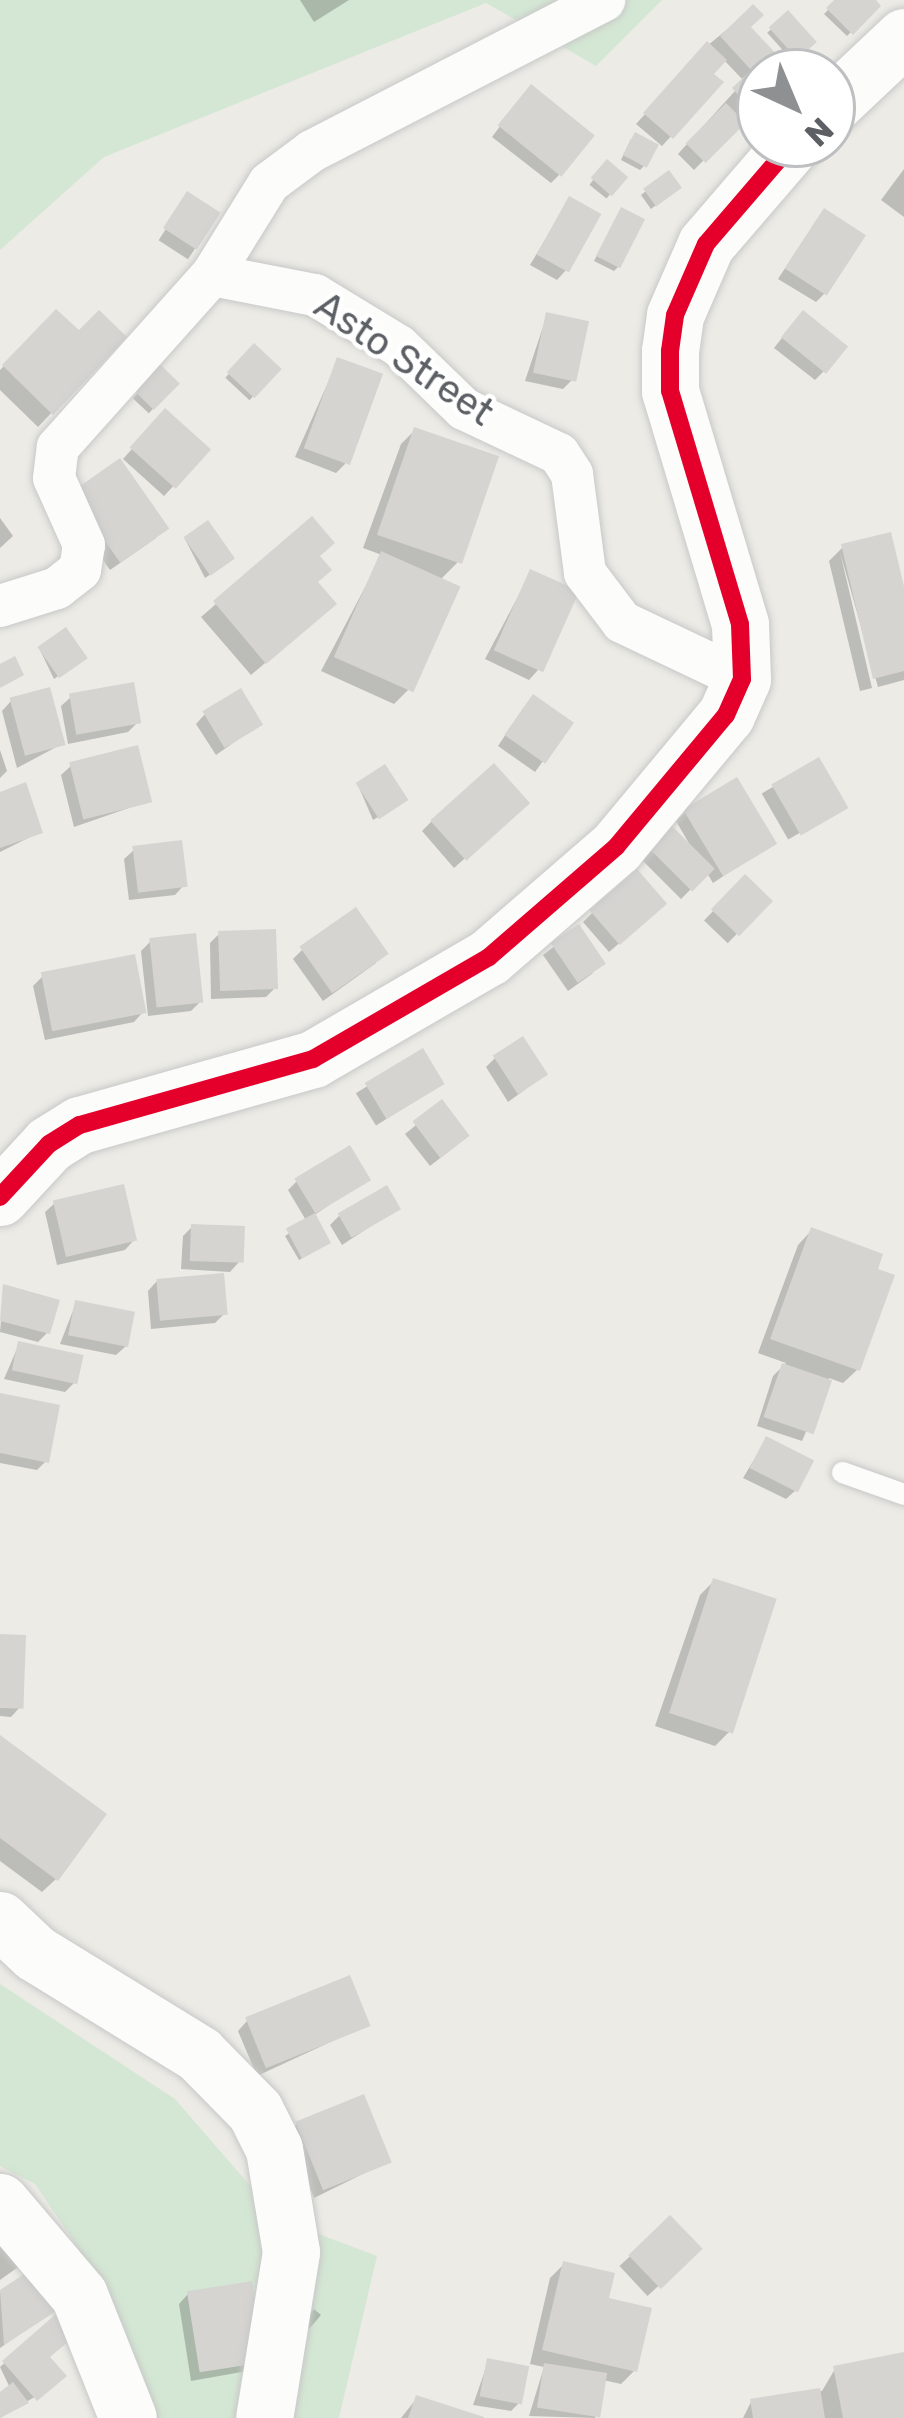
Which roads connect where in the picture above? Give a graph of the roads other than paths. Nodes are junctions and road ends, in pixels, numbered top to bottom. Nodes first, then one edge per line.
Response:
1 (604, 0) edge
2 (904, 37) edge
3 (856, 82) edge
4 (771, 168) edge
5 (212, 274) junction
6 (0, 606) edge
7 (742, 679) junction
8 (0, 1197) edge
9 (842, 1472) dead end
10 (904, 1494) edge
11 (0, 1920) edge
12 (0, 2202) edge
13 (128, 2418) edge
14 (264, 2418) edge

1 - 5 street
2 - 3 street
4 - 7 street
5 - 6 street
5 - 7 street, Asto Street
7 - 8 street
9 - 10 lane
11 - 14 street
12 - 13 street

